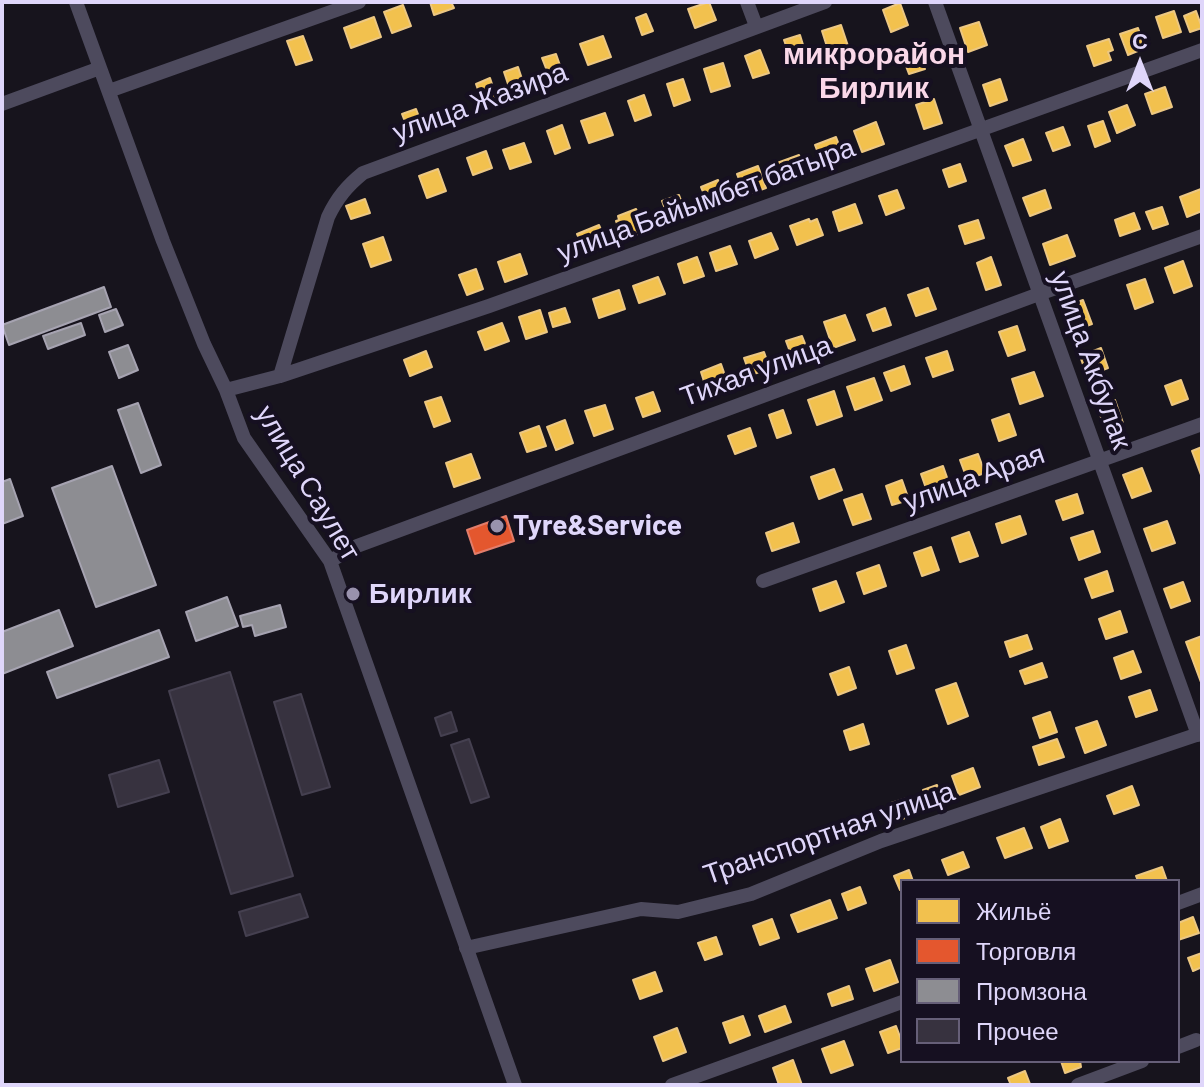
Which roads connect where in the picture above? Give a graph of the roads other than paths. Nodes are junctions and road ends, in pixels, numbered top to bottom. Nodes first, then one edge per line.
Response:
1 (76, 2) edge
2 (359, 2) edge
3 (747, 2) edge
4 (825, 2) edge
5 (935, 2) edge
6 (756, 26) junction
7 (1202, 50) edge
8 (100, 68) junction
9 (109, 91) junction
10 (2, 104) edge
11 (980, 128) junction
12 (1202, 236) edge
13 (1039, 294) junction
14 (280, 376) junction
15 (226, 390) junction
16 (1202, 424) edge
17 (1100, 461) junction
18 (330, 561) junction
19 (763, 581) dead end
20 (1200, 734) edge
21 (1202, 894) edge
22 (1180, 902) edge
23 (466, 948) junction
24 (900, 1003) edge
25 (1196, 1040) dead end
26 (1180, 1046) edge
27 (1137, 1063) edge
28 (515, 1085) edge
29 (672, 1085) edge
30 (1078, 1085) edge

1 - 8 street, улица Саулет
2 - 9 street
3 - 6 street
4 - 6 street, улица Жазира
5 - 11 street, улица Акбулак
6 - 14 street, улица Жазира
7 - 11 street, улица Байымбет батыра
8 - 9 street, улица Саулет
8 - 10 street
9 - 15 street, улица Саулет
11 - 13 street, улица Акбулак
11 - 14 street, улица Байымбет батыра
12 - 13 street, Тихая улица
13 - 17 street, улица Акбулак
13 - 18 street, Тихая улица
14 - 15 street, улица Байымбет батыра
15 - 18 street, улица Саулет
16 - 17 street, улица Арая
17 - 19 street, улица Арая
17 - 20 street, улица Акбулак
18 - 23 street, улица Саулет
20 - 23 street, Транспортная улица
21 - 22 street
23 - 28 street, улица Саулет
24 - 29 street
25 - 26 street
27 - 30 street

